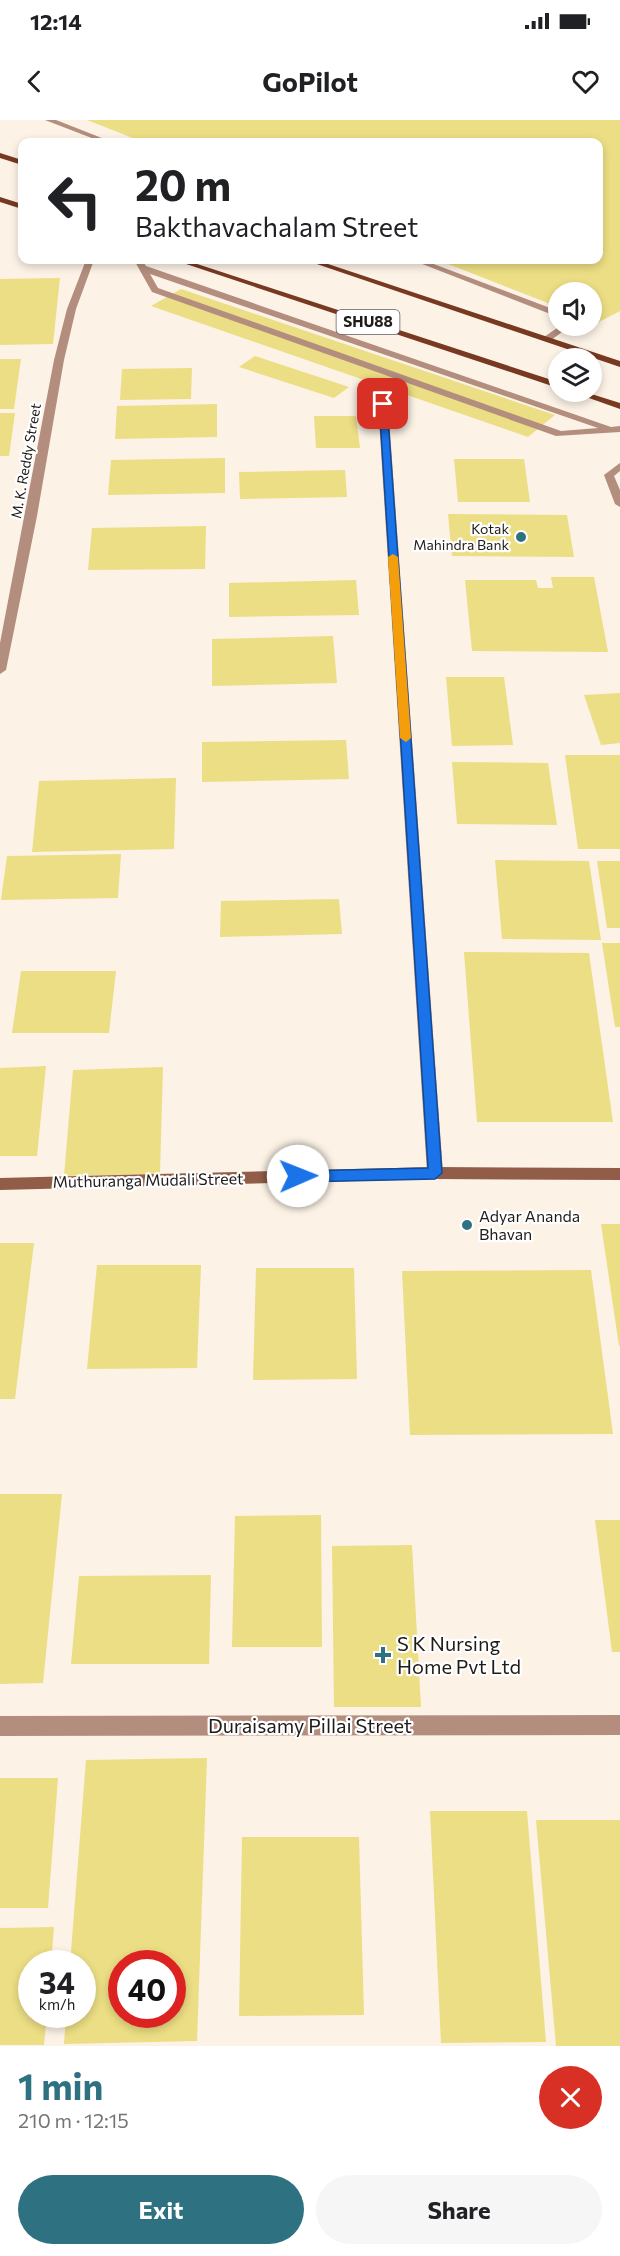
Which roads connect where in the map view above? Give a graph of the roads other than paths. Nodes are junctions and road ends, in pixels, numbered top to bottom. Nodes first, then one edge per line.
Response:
1 (49, 120) edge
2 (97, 138) edge
3 (0, 155) edge
4 (18, 162) edge
5 (0, 199) edge
6 (18, 206) edge
7 (88, 264) edge
8 (140, 264) edge
9 (190, 264) edge
10 (321, 264) edge
11 (427, 264) edge
12 (548, 310) edge
13 (551, 336) edge
14 (547, 339) junction
15 (620, 364) edge
16 (548, 382) edge
17 (602, 400) edge
18 (383, 404) dead end
19 (620, 406) edge
20 (616, 429) edge
21 (620, 466) edge
22 (620, 504) edge
23 (0, 670) edge
24 (435, 1173) junction
25 (620, 1174) edge
26 (0, 1184) edge
27 (620, 1725) edge
28 (0, 1726) edge

1 - 2 street
3 - 4 main road
5 - 6 main road
7 - 23 street, M. K. Reddy Street
8 - 20 street
8 - 20 street
9 - 16 main road, SHU88
10 - 14 main road, SHU88
11 - 12 street
13 - 14 street
14 - 15 main road, SHU88
17 - 19 main road
18 - 24 street
21 - 22 street
24 - 25 street, Muthuranga Mudali Street
24 - 26 street, Muthuranga Mudali Street
27 - 28 street, Duraisamy Pillai Street

